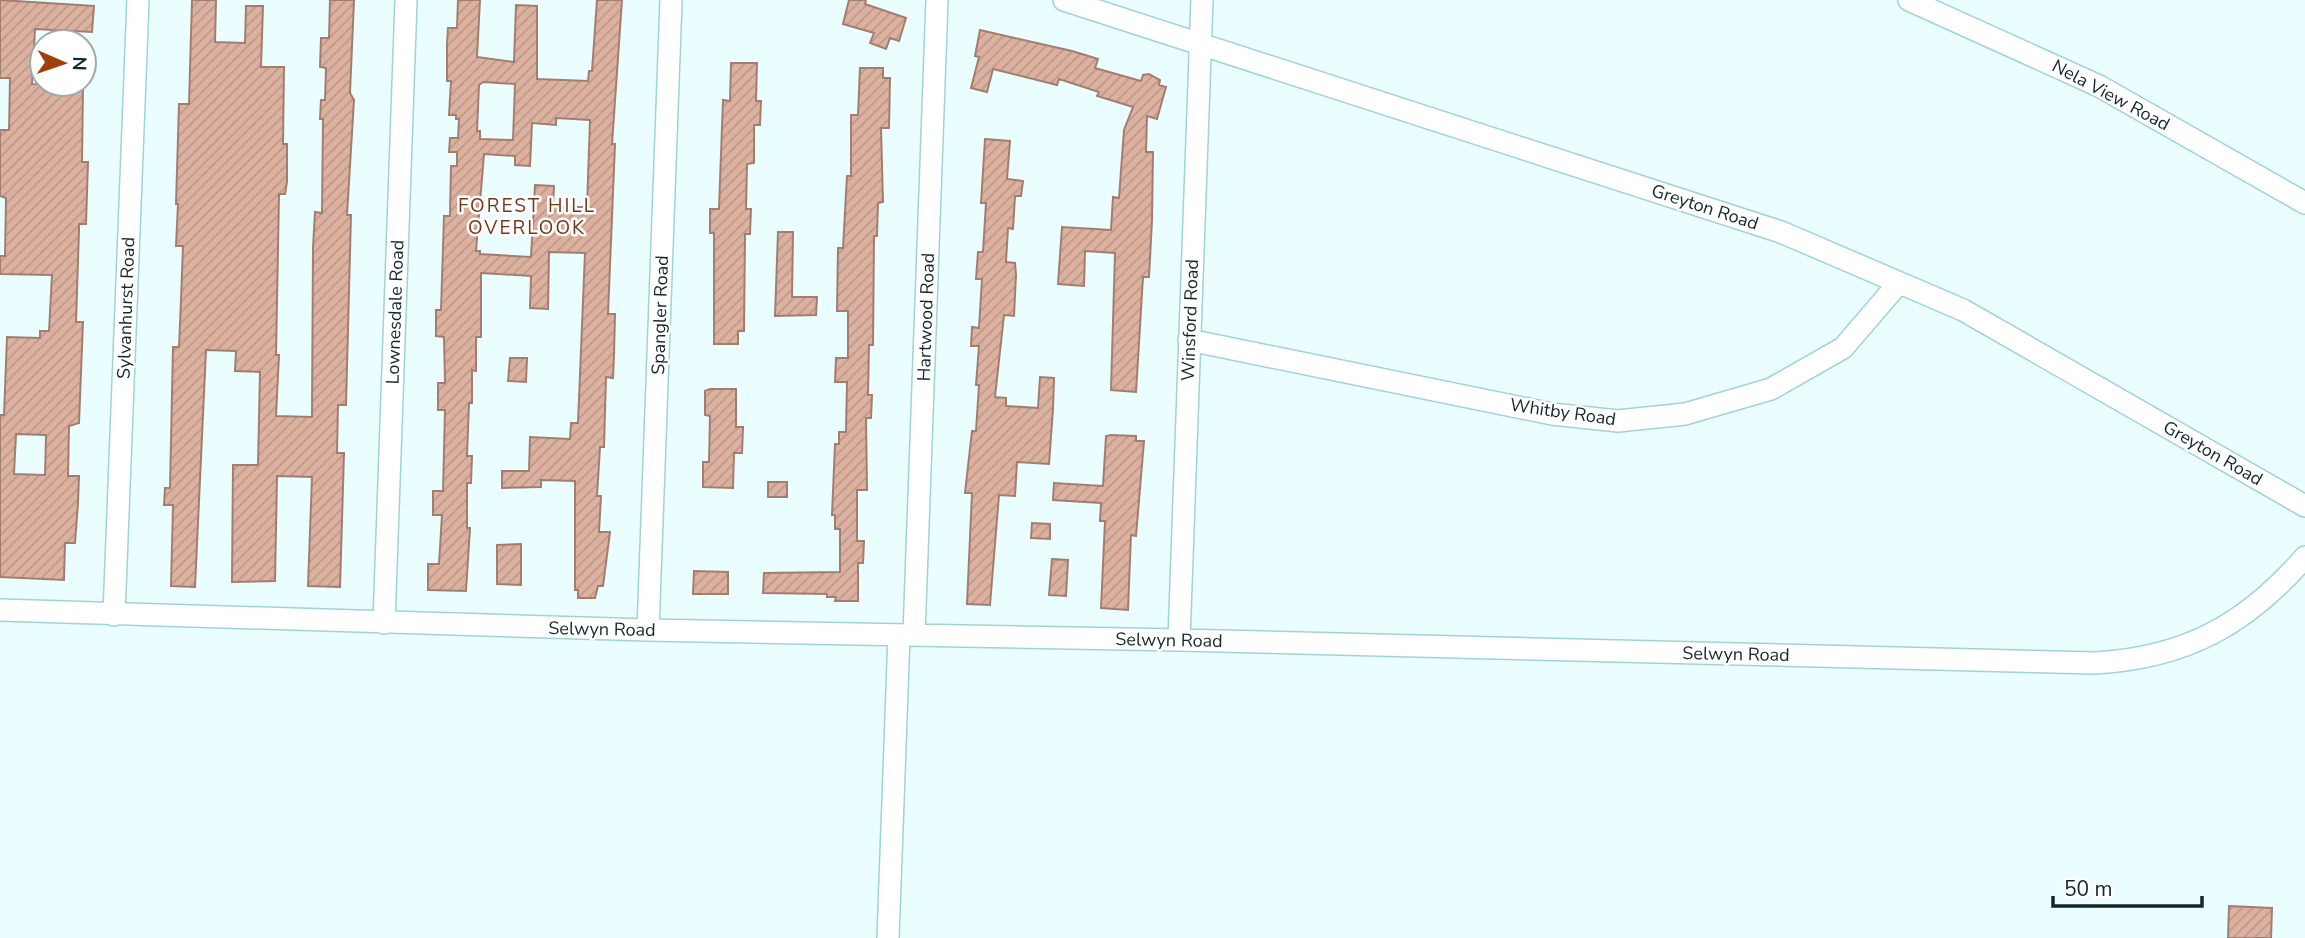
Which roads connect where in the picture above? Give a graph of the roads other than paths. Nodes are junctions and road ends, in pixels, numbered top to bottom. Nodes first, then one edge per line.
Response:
1 (138, 0) edge
2 (406, 0) edge
3 (671, 0) edge
4 (937, 0) edge
5 (1064, 0) edge
6 (1202, 0) edge
7 (1909, 0) edge
8 (1201, 42) junction
9 (2305, 203) edge
10 (1898, 284) junction
11 (1189, 340) junction
12 (2305, 506) edge
13 (2305, 557) edge
14 (0, 610) edge
15 (114, 615) junction
16 (384, 623) junction
17 (648, 631) junction
18 (906, 635) junction
19 (1179, 640) junction
20 (888, 938) edge

1 - 15 street, Sylvanhurst Road
2 - 16 street, Lownesdale Road
3 - 17 street, Spangler Road
4 - 18 street, Hartwood Road
5 - 8 street, Greyton Road
6 - 8 street, Winsford Road
7 - 9 street, Nela View Road
8 - 10 street, Greyton Road
8 - 11 street, Winsford Road
10 - 11 street, Whitby Road
10 - 12 street, Greyton Road
11 - 19 street, Winsford Road
13 - 19 street, Selwyn Road
14 - 15 street, Selwyn Road
15 - 16 street, Selwyn Road
16 - 17 street, Selwyn Road
17 - 18 street, Selwyn Road
18 - 19 street, Selwyn Road
18 - 20 street, Hartwood Road

